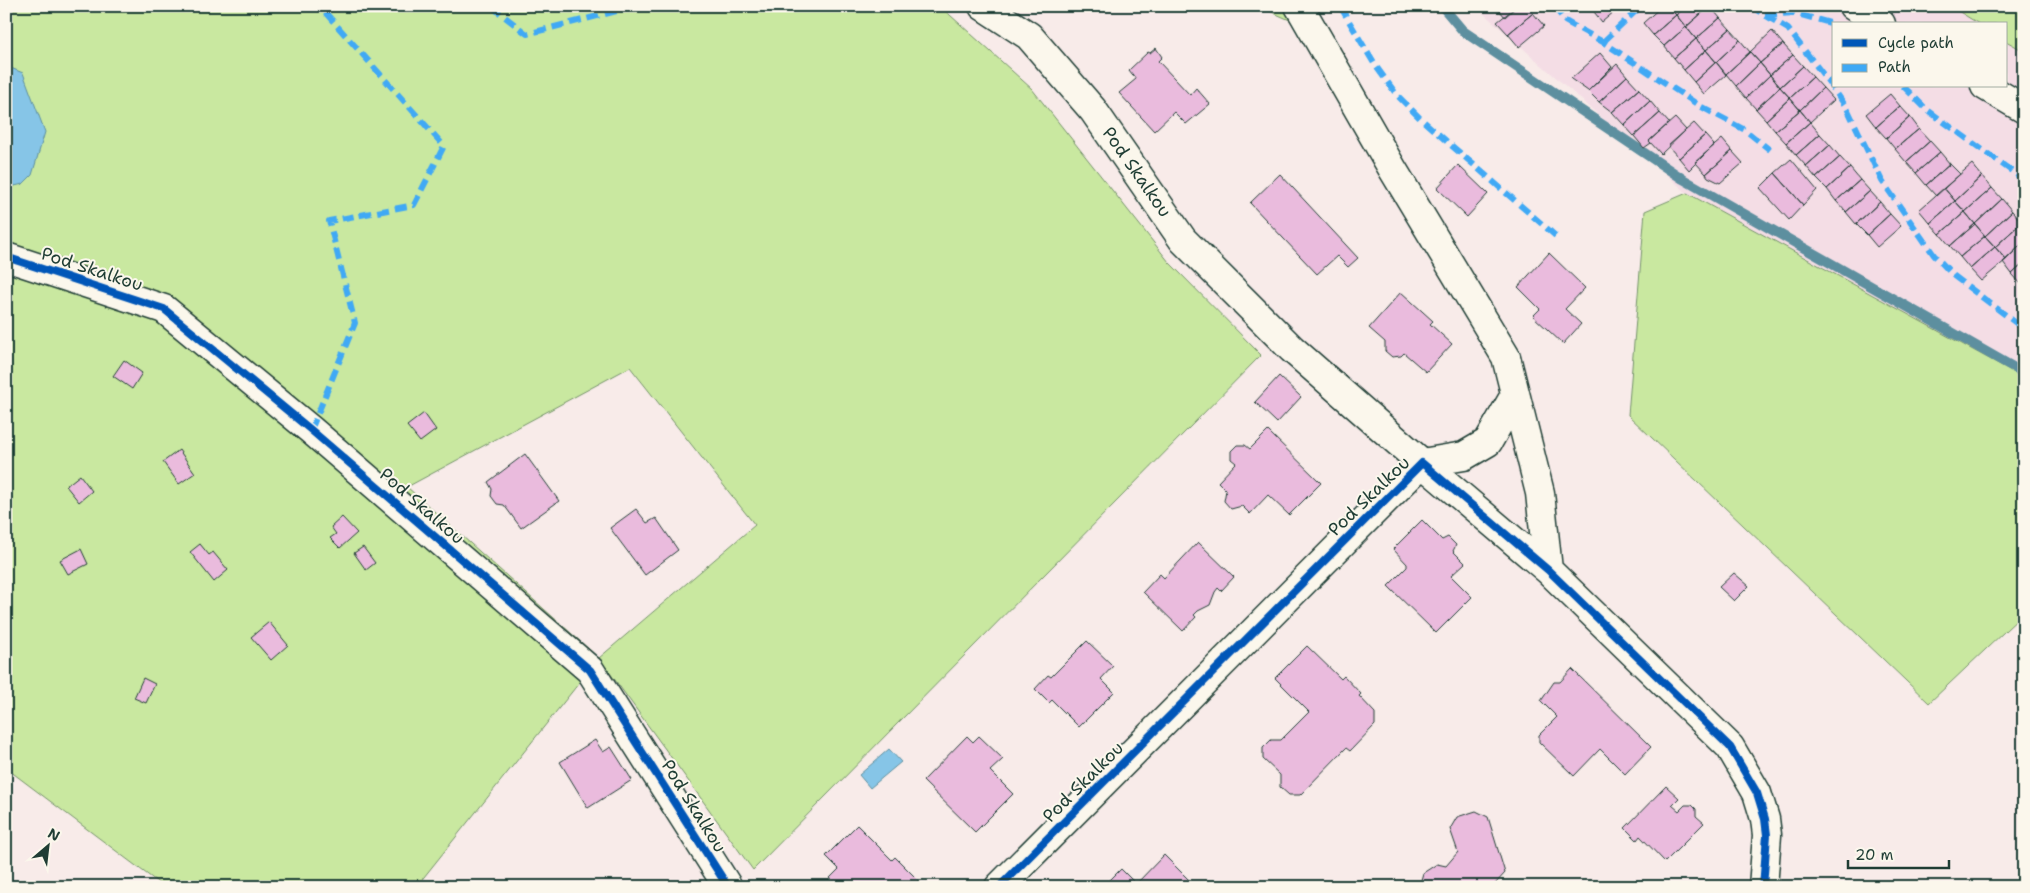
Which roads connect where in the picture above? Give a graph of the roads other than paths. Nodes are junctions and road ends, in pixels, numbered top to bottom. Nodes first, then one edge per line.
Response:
1 (984, 6) edge
2 (1299, 6) edge
3 (1853, 6) edge
4 (1878, 22) edge
5 (1988, 88) edge
6 (2024, 109) edge
7 (6, 257) edge
8 (1514, 395) junction
9 (1422, 463) junction
10 (1548, 570) junction
11 (728, 887) edge
12 (999, 887) edge
13 (1763, 887) edge

1 - 9 street, Pod Skalkou
2 - 8 street
3 - 4 street
5 - 6 street
7 - 11 street, Pod Skalkou
8 - 9 street, Pod Skalkou
8 - 10 street
9 - 10 street, Pod Skalkou
9 - 12 street, Pod Skalkou
10 - 13 street, Pod Skalkou

